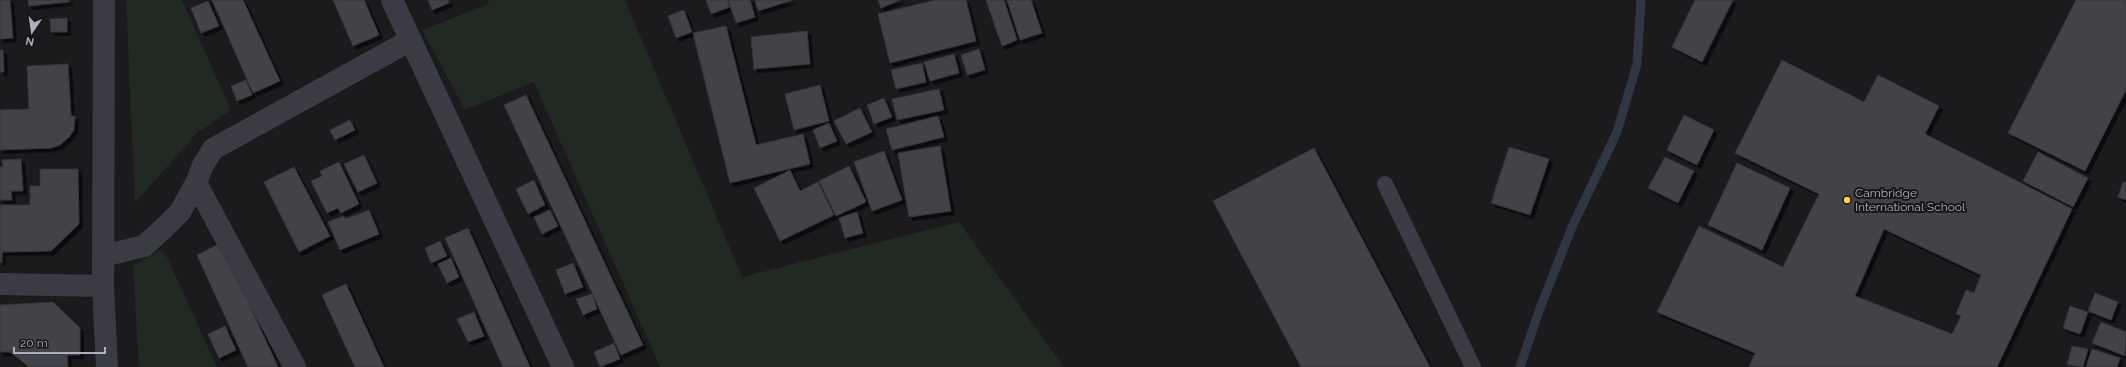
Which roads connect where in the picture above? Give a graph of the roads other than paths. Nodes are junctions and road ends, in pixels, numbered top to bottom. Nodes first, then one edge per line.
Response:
1 (104, 0) edge
2 (392, 0) edge
3 (411, 40) junction
4 (196, 183) junction
5 (1385, 184) dead end
6 (103, 256) junction
7 (0, 284) edge
8 (104, 286) junction
9 (107, 367) edge
10 (295, 367) edge
11 (563, 367) edge
12 (1473, 367) edge

1 - 6 street
2 - 3 street
3 - 4 street
3 - 11 street
4 - 6 street
4 - 10 street
5 - 12 lane
6 - 8 street
7 - 8 street
8 - 9 street

